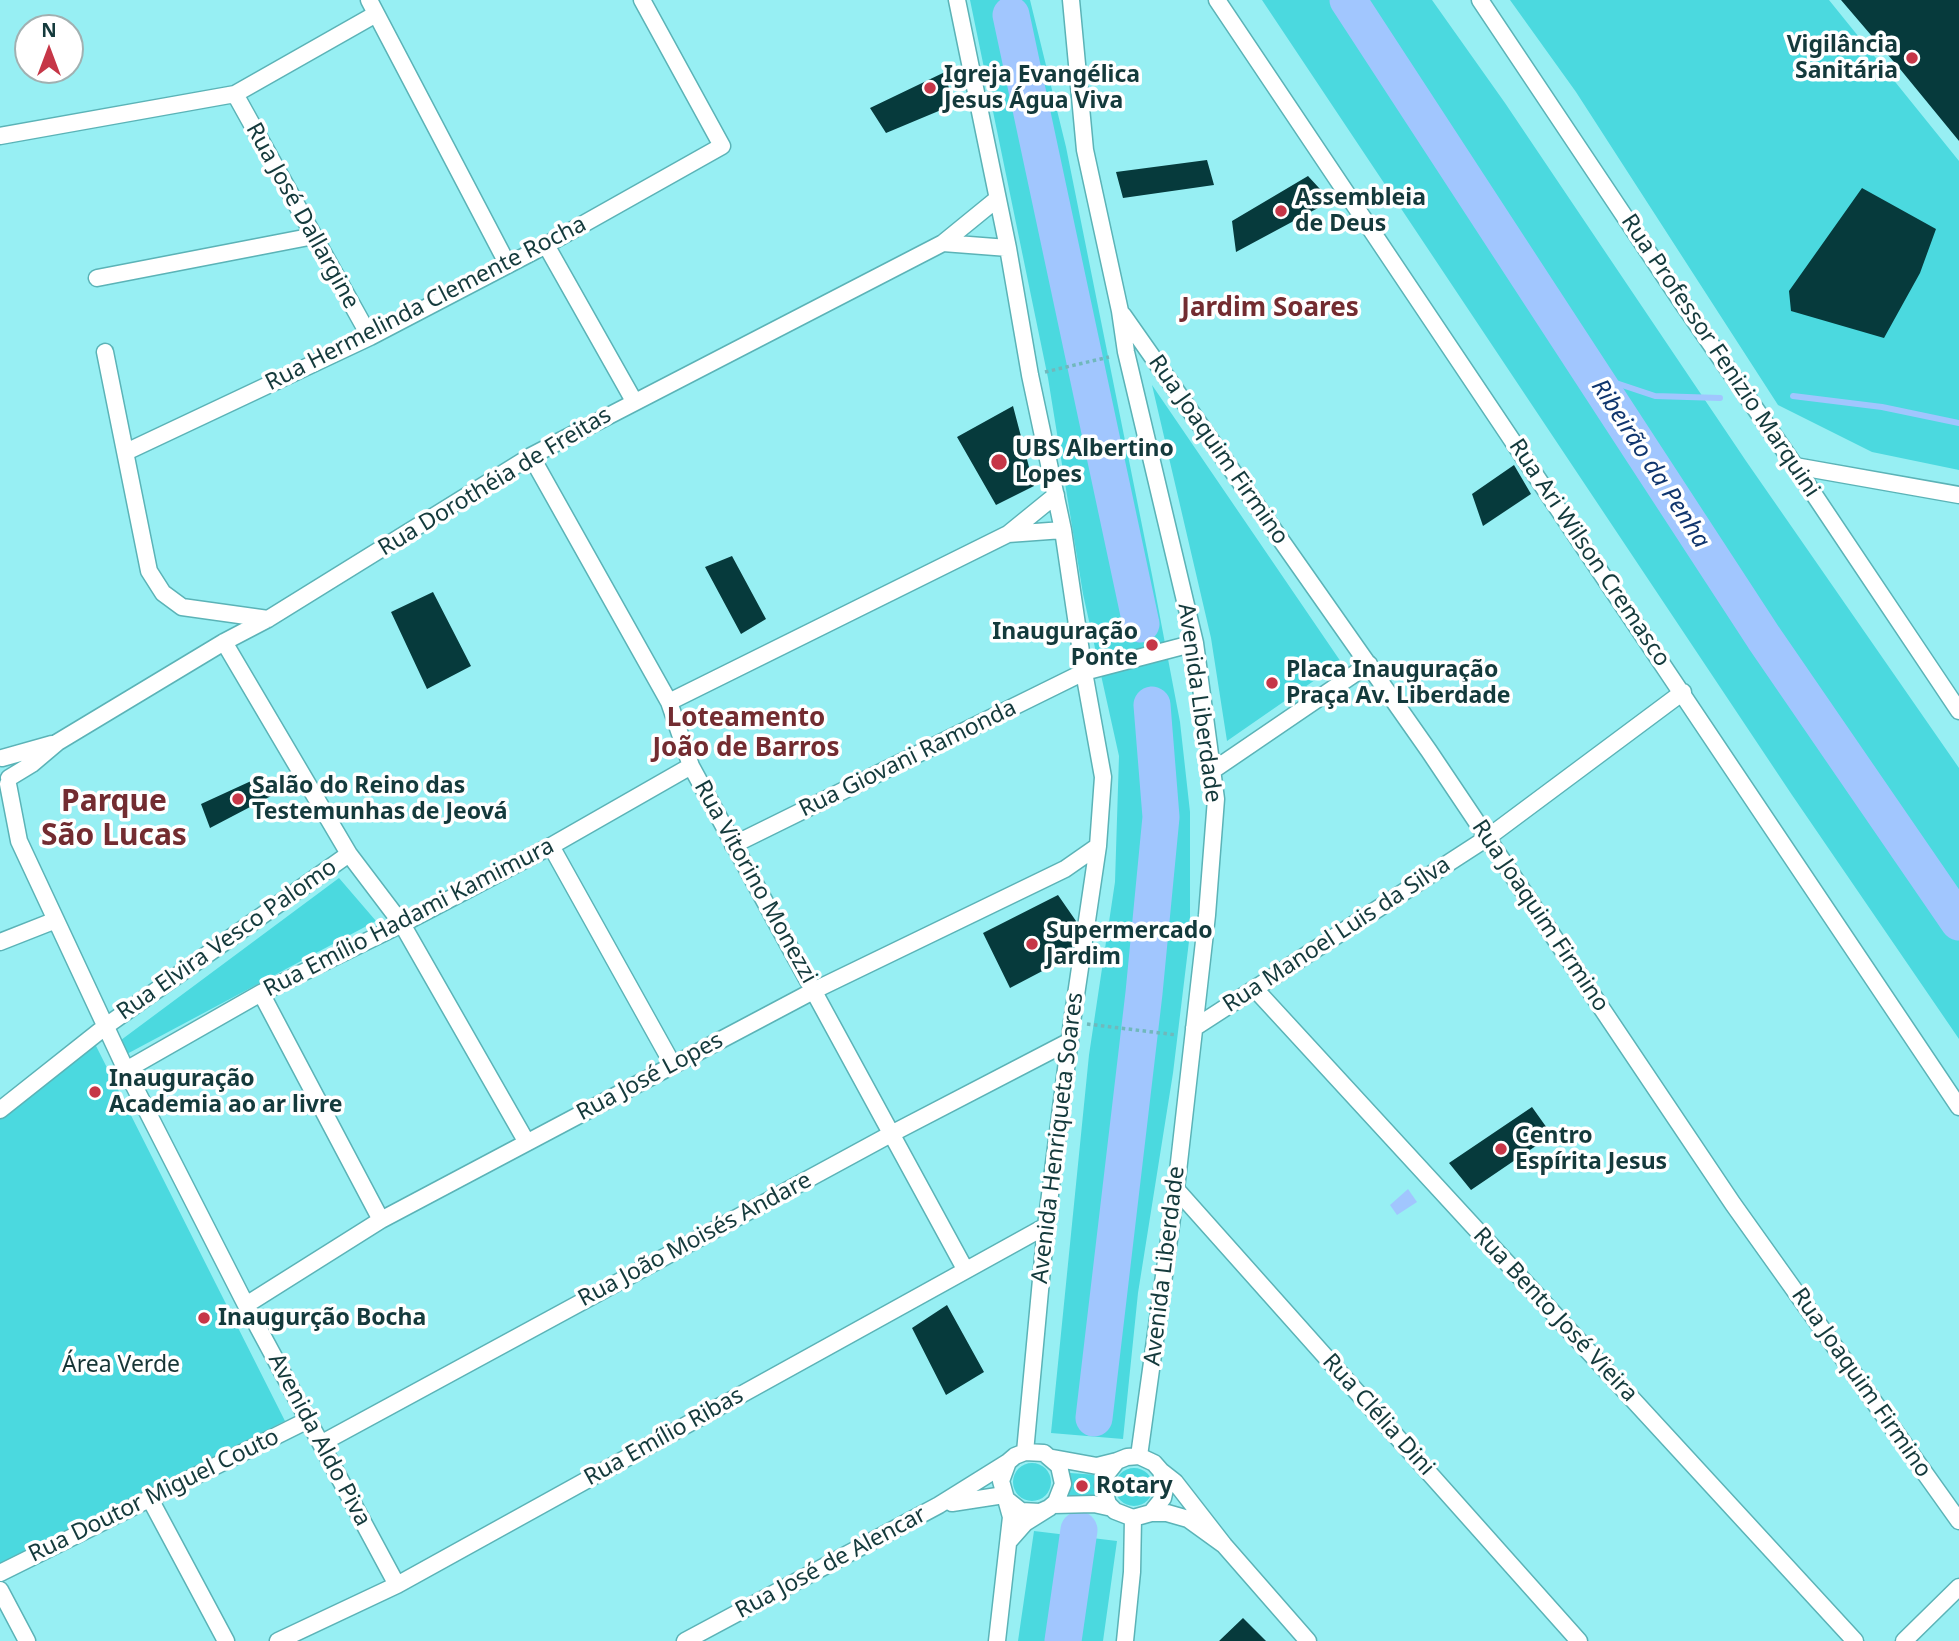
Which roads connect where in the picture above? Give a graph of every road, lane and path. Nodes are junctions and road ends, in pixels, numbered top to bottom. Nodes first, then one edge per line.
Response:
1 (642, 0) edge
2 (957, 0) edge
3 (1071, 0) edge
4 (1217, 0) edge
5 (1480, 0) edge
6 (373, 7) edge
7 (234, 94) junction
8 (0, 136) edge
9 (997, 199) junction
10 (314, 236) junction
11 (943, 243) junction
12 (546, 245) junction
13 (1008, 248) junction
14 (508, 265) junction
15 (97, 278) dead end
16 (1121, 312) junction
17 (370, 337) junction
18 (105, 352) dead end
19 (1098, 360) dead end
20 (1064, 368) dead end
21 (634, 401) junction
22 (126, 452) junction
23 (531, 456) junction
24 (1795, 466) junction
25 (1056, 495) junction
26 (1959, 495) edge
27 (1063, 530) junction
28 (1008, 534) junction
29 (268, 619) junction
30 (224, 642) junction
31 (1195, 643) junction
32 (1369, 664) junction
33 (1084, 673) junction
34 (1683, 692) junction
35 (669, 702) junction
36 (1959, 711) edge
37 (58, 742) junction
38 (1, 757) edge
39 (691, 766) junction
40 (1212, 771) junction
41 (6, 785) edge
42 (0, 821) edge
43 (1487, 838) junction
44 (19, 841) junction
45 (733, 845) junction
46 (551, 846) junction
47 (1098, 846) junction
48 (349, 854) junction
49 (1065, 869) junction
50 (1093, 883) junction
51 (56, 920) junction
52 (402, 924) junction
53 (0, 942) edge
54 (815, 990) junction
55 (1256, 990) junction
56 (261, 993) junction
57 (1072, 1022) junction
58 (106, 1026) junction
59 (1193, 1032) junction
60 (1070, 1041) junction
61 (673, 1065) junction
62 (126, 1070) junction
63 (1959, 1107) edge
64 (0, 1110) edge
65 (891, 1134) junction
66 (526, 1141) junction
67 (1176, 1189) junction
68 (381, 1220) junction
69 (1046, 1226) junction
70 (965, 1269) junction
71 (246, 1306) junction
72 (308, 1420) junction
73 (322, 1443) junction
74 (1025, 1452) junction
75 (1139, 1456) junction
76 (1053, 1458) junction
77 (1117, 1461) junction
78 (1008, 1462) junction
79 (1161, 1471) junction
80 (1005, 1497) junction
81 (150, 1499) junction
82 (939, 1505) junction
83 (1051, 1506) junction
84 (1111, 1508) junction
85 (1151, 1513) junction
86 (1133, 1518) junction
87 (1959, 1521) edge
88 (1010, 1540) junction
89 (1224, 1545) junction
90 (0, 1573) edge
91 (397, 1585) junction
92 (1959, 1587) edge
93 (0, 1590) edge
94 (27, 1641) edge
95 (226, 1641) edge
96 (278, 1641) edge
97 (685, 1641) edge
98 (997, 1641) edge
99 (1125, 1641) edge
100 (1308, 1641) edge
101 (1579, 1641) edge
102 (1855, 1641) edge
103 (1904, 1641) edge

1 - 12 street, Rua Hermelinda Clemente Rocha
2 - 9 street, Avenida Henriqueta Soares
3 - 16 street, Avenida Liberdade
4 - 34 street, Rua Ari Wilson Cremasco
5 - 24 street, Rua Professor Fenizio Marquini
6 - 7 street
6 - 14 street
7 - 8 street
7 - 10 street, Rua José Dallargine
9 - 11 street, Rua Dorothéia de Freitas
9 - 13 street, Avenida Henriqueta Soares
10 - 15 street
10 - 17 street, Rua José Dallargine
11 - 13 street
11 - 21 street, Rua Dorothéia de Freitas
12 - 14 street, Rua Hermelinda Clemente Rocha
12 - 21 street
13 - 25 street, Avenida Henriqueta Soares
14 - 17 street, Rua Hermelinda Clemente Rocha
16 - 31 street, Avenida Liberdade
16 - 32 street, Rua Joaquim Firmino
17 - 22 street, Rua Hermelinda Clemente Rocha
18 - 22 street
19 - 20 path
21 - 23 street, Rua Dorothéia de Freitas
22 - 29 street
23 - 29 street, Rua Dorothéia de Freitas
23 - 35 street, Rua Vitorino Monezzi
24 - 26 street
24 - 36 street, Rua Professor Fenizio Marquini
25 - 27 street, Avenida Henriqueta Soares
25 - 28 street
27 - 28 street
27 - 33 street, Avenida Henriqueta Soares
28 - 35 street
29 - 30 street, Rua Dorothéia de Freitas
30 - 37 street, Rua Dorothéia de Freitas
30 - 48 street, Rua Elvira Vesco Palomo
31 - 33 street, Rua Giovani Ramonda
31 - 40 street, Avenida Liberdade
32 - 40 street
32 - 43 street, Rua Joaquim Firmino
33 - 45 street, Rua Giovani Ramonda
33 - 47 street, Avenida Henriqueta Soares
34 - 43 street, Rua Manoel Luis da Silva
34 - 63 street, Rua Ari Wilson Cremasco
35 - 39 street, Rua Vitorino Monezzi
37 - 38 street, Rua Dorothéia de Freitas
37 - 41 street, Rua Dorothéia de Freitas
38 - 41 street, Avenida Aldo Piva
39 - 45 street, Rua Vitorino Monezzi
39 - 46 street, Rua Emílio Hadami Kamimura
40 - 59 street, Avenida Liberdade
41 - 44 street, Avenida Aldo Piva
42 - 44 street, Avenida Aldo Piva
43 - 55 street, Rua Manoel Luis da Silva
43 - 87 street, Rua Joaquim Firmino
44 - 51 street, Avenida Aldo Piva
45 - 54 street, Rua Vitorino Monezzi
46 - 52 street, Rua Emílio Hadami Kamimura
46 - 61 street
47 - 49 street, Rua José Lopes
47 - 50 street, Avenida Henriqueta Soares
48 - 52 street, Rua Elvira Vesco Palomo
48 - 58 street, Rua Elvira Vesco Palomo
49 - 50 street
49 - 54 street, Rua José Lopes
50 - 57 street, Avenida Henriqueta Soares
51 - 53 street
51 - 58 street, Avenida Aldo Piva
52 - 56 street, Rua Emílio Hadami Kamimura
52 - 66 street, Rua Elvira Vesco Palomo
54 - 61 street, Rua José Lopes
54 - 65 street, Rua Vitorino Monezzi
55 - 59 street, Rua Manoel Luis da Silva
55 - 102 street, Rua Bento José Vieira
56 - 62 street, Rua Emílio Hadami Kamimura
56 - 68 street
57 - 59 path
57 - 60 street, Avenida Henriqueta Soares
58 - 62 street, Avenida Aldo Piva
58 - 64 street, Rua Elvira Vesco Palomo
59 - 67 street, Avenida Liberdade
60 - 65 street, Rua João Moisés Andare
60 - 69 street, Avenida Henriqueta Soares
61 - 66 street, Rua José Lopes
62 - 71 street, Avenida Aldo Piva
65 - 70 street, Rua Vitorino Monezzi
65 - 73 street, Rua João Moisés Andare
66 - 68 street, Rua José Lopes
67 - 75 street, Avenida Liberdade
67 - 101 street, Rua Clélia Dini
68 - 71 street, Rua José Lopes
69 - 70 street, Rua Emílio Ribas
69 - 74 street, Avenida Henriqueta Soares
70 - 91 street, Rua Emílio Ribas
71 - 72 street, Avenida Aldo Piva
72 - 73 street, Avenida Aldo Piva
72 - 81 street, Rua Doutor Miguel Couto
73 - 91 street, Avenida Aldo Piva
74 - 76 street
74 - 78 street
75 - 77 street
75 - 79 street
76 - 77 street
76 - 83 street
77 - 84 street
78 - 80 street
78 - 82 street
79 - 85 street
79 - 89 street
80 - 82 street
80 - 83 street
80 - 88 street
81 - 90 street, Rua Doutor Miguel Couto
81 - 95 street
82 - 97 street, Rua José de Alencar
83 - 84 street
83 - 88 street
84 - 86 street
85 - 86 street
85 - 89 street
86 - 99 street
88 - 98 street
89 - 100 street
91 - 96 street, Rua Emílio Ribas
92 - 103 street
93 - 94 street

